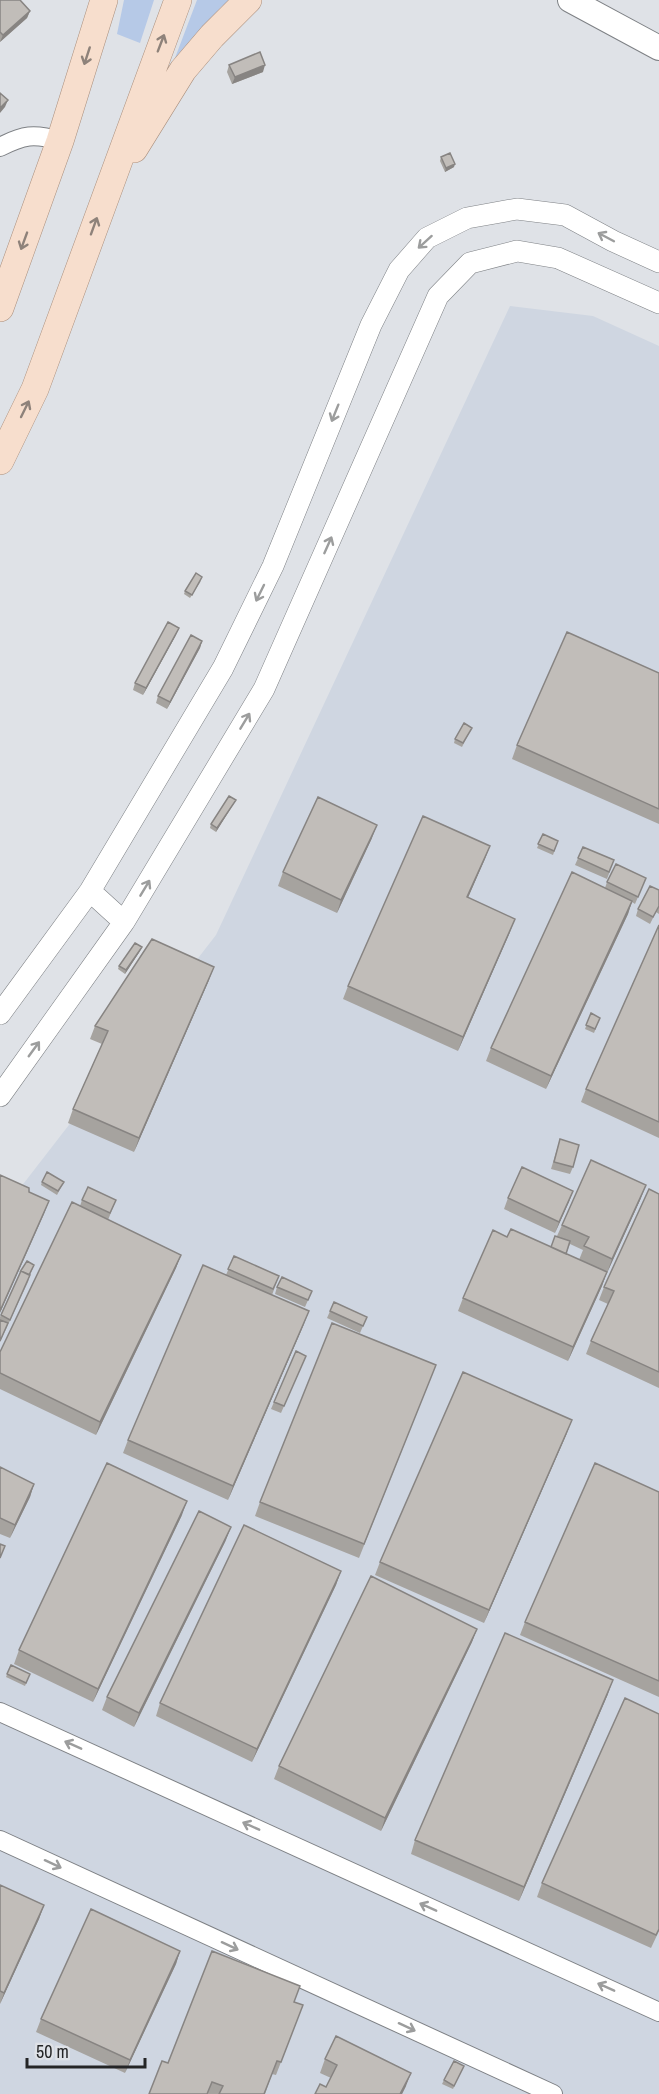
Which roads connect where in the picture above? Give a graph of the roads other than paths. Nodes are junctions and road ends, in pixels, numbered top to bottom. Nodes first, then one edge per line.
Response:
1 (104, 0) edge
2 (177, 0) edge
3 (248, 0) edge
4 (570, 0) edge
5 (659, 48) edge
6 (60, 141) junction
7 (0, 147) edge
8 (106, 193) junction
9 (659, 262) edge
10 (659, 303) edge
11 (0, 308) edge
12 (0, 461) edge
13 (90, 891) junction
14 (124, 922) junction
15 (0, 1014) edge
16 (0, 1096) edge
17 (0, 1712) edge
18 (0, 1840) edge
19 (659, 2012) edge
20 (552, 2094) edge

1 -> 6 main road
8 -> 2 main road
3 - 8 main road
4 - 5 main road
6 - 7 street
6 -> 11 main road
12 -> 8 main road
9 -> 13 street
14 -> 10 street
13 - 14 street
13 - 15 street
16 -> 14 street
19 -> 17 street
18 -> 20 street

